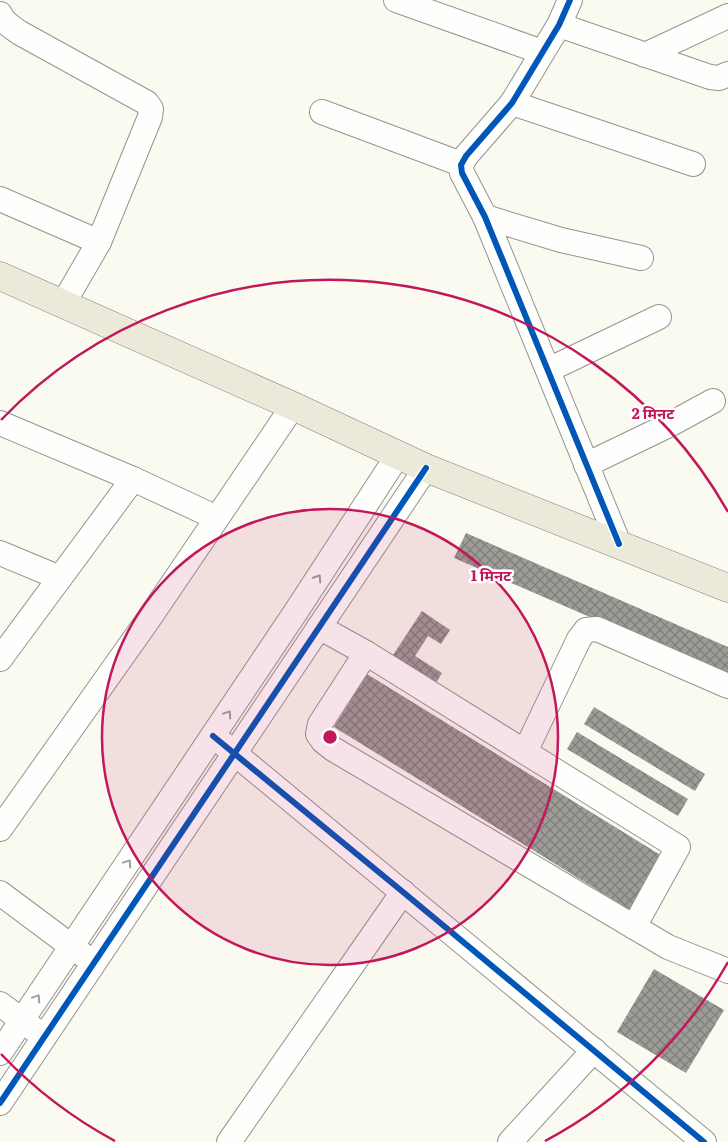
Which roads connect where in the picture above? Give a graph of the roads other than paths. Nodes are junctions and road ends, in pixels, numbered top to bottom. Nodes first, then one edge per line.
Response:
1 (396, 0) edge
2 (570, 0) edge
3 (0, 14) edge
4 (728, 16) edge
5 (559, 25) junction
6 (542, 52) junction
7 (644, 55) junction
8 (728, 74) edge
9 (512, 103) junction
10 (322, 112) dead end
11 (461, 164) junction
12 (693, 164) dead end
13 (0, 199) edge
14 (485, 216) junction
15 (99, 242) junction
16 (641, 258) dead end
17 (0, 276) edge
18 (63, 304) junction
19 (659, 317) dead end
20 (548, 370) junction
21 (713, 401) dead end
22 (293, 406) junction
23 (0, 423) edge
24 (398, 455) junction
25 (586, 465) junction
26 (426, 468) junction
27 (133, 479) junction
28 (217, 518) junction
29 (619, 544) junction
30 (0, 554) edge
31 (60, 578) junction
32 (728, 588) edge
33 (319, 627) junction
34 (3, 650) edge
35 (366, 653) junction
36 (728, 686) edge
37 (213, 736) junction
38 (525, 752) junction
39 (235, 753) junction
40 (0, 828) edge
41 (403, 892) junction
42 (0, 894) edge
43 (634, 927) junction
44 (71, 946) junction
45 (94, 963) junction
46 (728, 971) edge
47 (0, 1004) edge
48 (22, 1020) junction
49 (44, 1036) junction
50 (594, 1050) junction
51 (0, 1053) edge
52 (0, 1102) edge
53 (229, 1142) edge
54 (510, 1142) edge
55 (704, 1142) edge

1 - 6 street
2 - 5 street
3 - 15 street
4 - 7 street
5 - 6 street
5 - 7 street
6 - 9 street
7 - 8 street
9 - 11 street
9 - 12 street
10 - 11 street
11 - 14 street
13 - 15 street
14 - 16 street
14 - 20 street
15 - 18 street
17 - 18 main road
18 - 22 main road
19 - 20 street
20 - 25 street
21 - 25 street
22 - 24 main road
22 - 28 street
23 - 27 street
24 - 26 main road
37 -> 24 street
25 - 29 street
26 - 29 main road
26 - 33 street
27 - 28 street
27 - 31 street
28 - 40 street
29 - 32 main road
30 - 31 street
31 - 34 street
33 - 35 street
33 - 39 street
35 - 38 street
35 - 43 street
36 - 38 street
37 - 39 street
44 -> 37 street
38 - 43 street
39 - 41 street
39 - 45 street
41 - 50 street
41 - 53 street
42 - 44 street
43 - 46 street
44 - 45 street
48 -> 44 street
45 - 49 street
47 - 48 street
48 - 49 street
48 - 51 street
49 - 52 street
50 - 54 street
50 - 55 street

